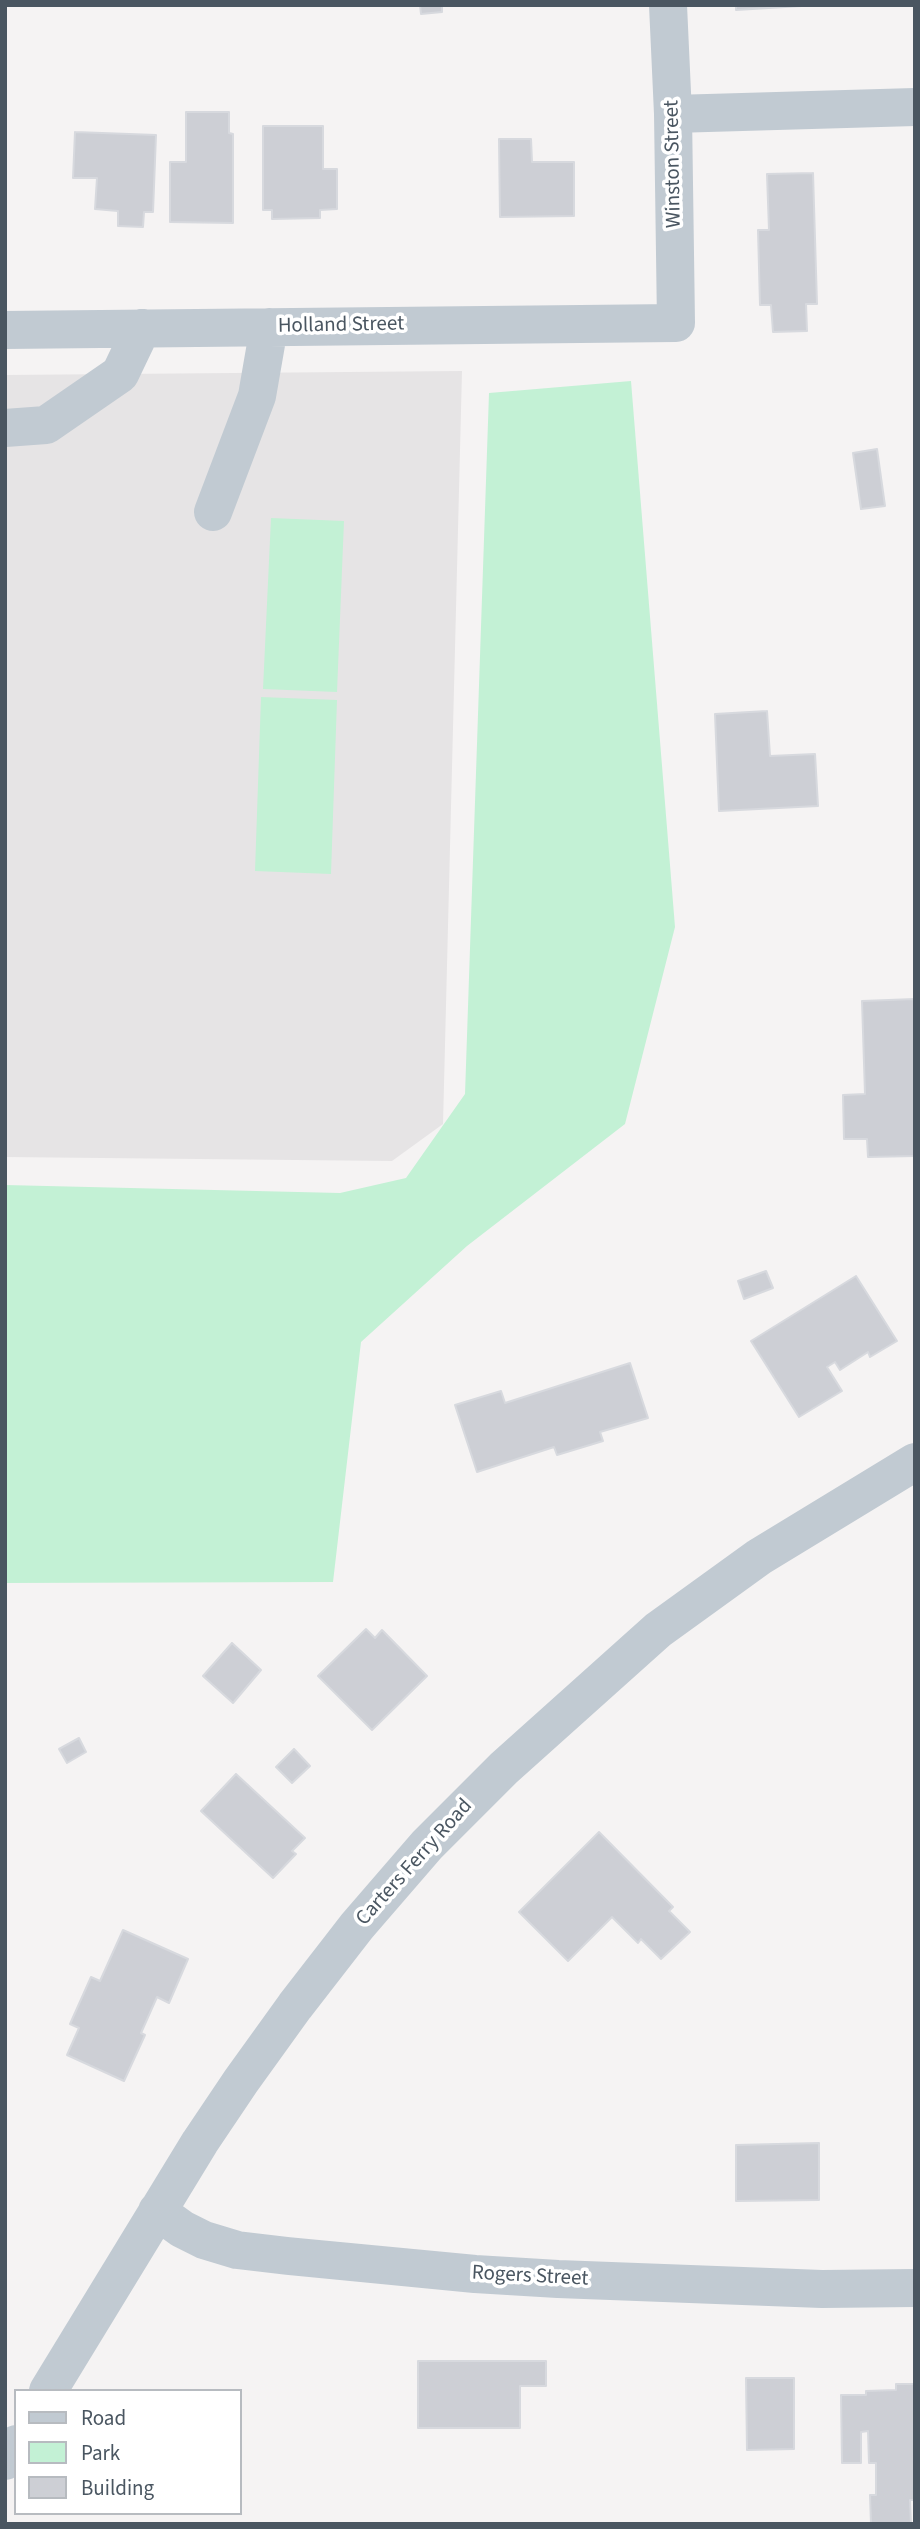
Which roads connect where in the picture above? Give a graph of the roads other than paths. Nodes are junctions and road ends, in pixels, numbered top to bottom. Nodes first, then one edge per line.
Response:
1 (668, 5) edge
2 (915, 107) edge
3 (674, 114) junction
4 (676, 323) joint
5 (269, 327) junction
6 (142, 328) junction
7 (5, 330) edge
8 (5, 428) edge
9 (213, 512) dead end
10 (915, 1462) edge
11 (157, 2211) junction
12 (915, 2288) edge
13 (49, 2389) edge

1 - 3 street, Winston Street
2 - 3 street
3 - 4 street, Winston Street
4 - 5 street, Holland Street
5 - 6 street, Holland Street
5 - 9 street
6 - 7 street, Holland Street
6 - 8 street
10 - 11 street, Carters Ferry Road
11 - 12 street, Rogers Street
11 - 13 street, Carters Ferry Road

